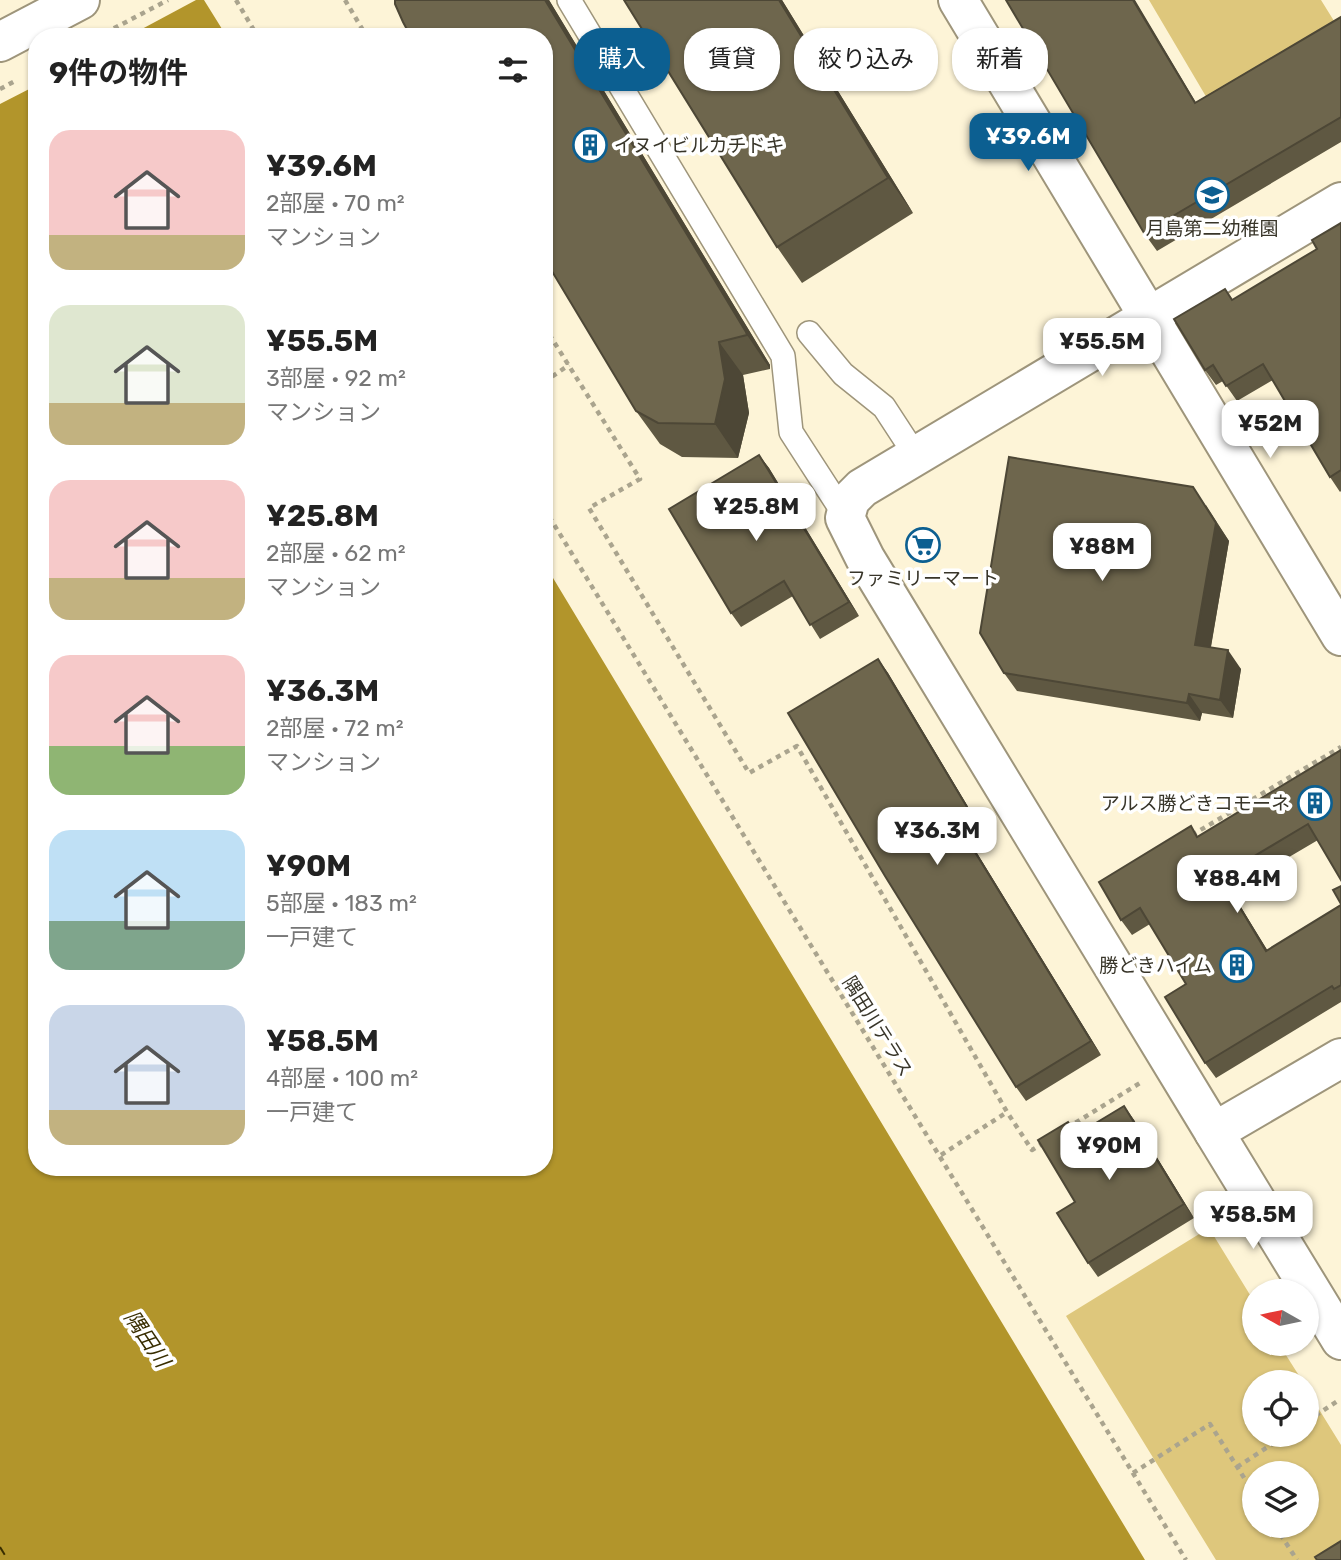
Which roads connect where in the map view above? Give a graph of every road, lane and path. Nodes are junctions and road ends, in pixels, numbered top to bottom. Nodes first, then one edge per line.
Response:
1 (80, 0) edge
2 (168, 0) edge
3 (236, 0) edge
4 (345, 0) edge
5 (569, 0) edge
6 (958, 0) edge
7 (116, 28) edge
8 (253, 28) edge
9 (361, 28) edge
10 (0, 42) edge
11 (1341, 202) edge
12 (1148, 316) junction
13 (809, 332) dead end
14 (553, 340) edge
15 (569, 365) junction
16 (553, 376) edge
17 (916, 456) junction
18 (846, 517) junction
19 (553, 523) edge
20 (1341, 636) edge
21 (1341, 747) edge
22 (1189, 837) edge
23 (1341, 1058) edge
24 (1144, 1080) dead end
25 (1007, 1112) junction
26 (1066, 1129) edge
27 (1214, 1132) junction
28 (1055, 1136) edge
29 (941, 1155) junction
30 (1341, 1340) edge
31 (1339, 1400) dead end
32 (1319, 1413) edge
33 (1268, 1447) edge
34 (1237, 1468) junction
35 (1133, 1473) junction
36 (1242, 1476) edge
37 (1283, 1538) edge
38 (1186, 1560) edge
39 (1297, 1560) edge

1 - 10 street
2 - 7 path
3 - 8 path
4 - 9 path
5 - 18 lane
6 - 12 street
11 - 12 street
12 - 17 street
12 - 20 street
13 - 17 lane
14 - 15 path
15 - 16 path
15 - 25 path
17 - 18 street
18 - 27 street
19 - 29 path, 隅田川テラス
21 - 22 path
23 - 27 street
24 - 26 path
25 - 28 path
25 - 29 path
27 - 30 street
29 - 35 path, 隅田川テラス
31 - 32 path
33 - 34 path
34 - 35 path
34 - 36 path
35 - 38 path, 隅田川テラス
37 - 39 path

